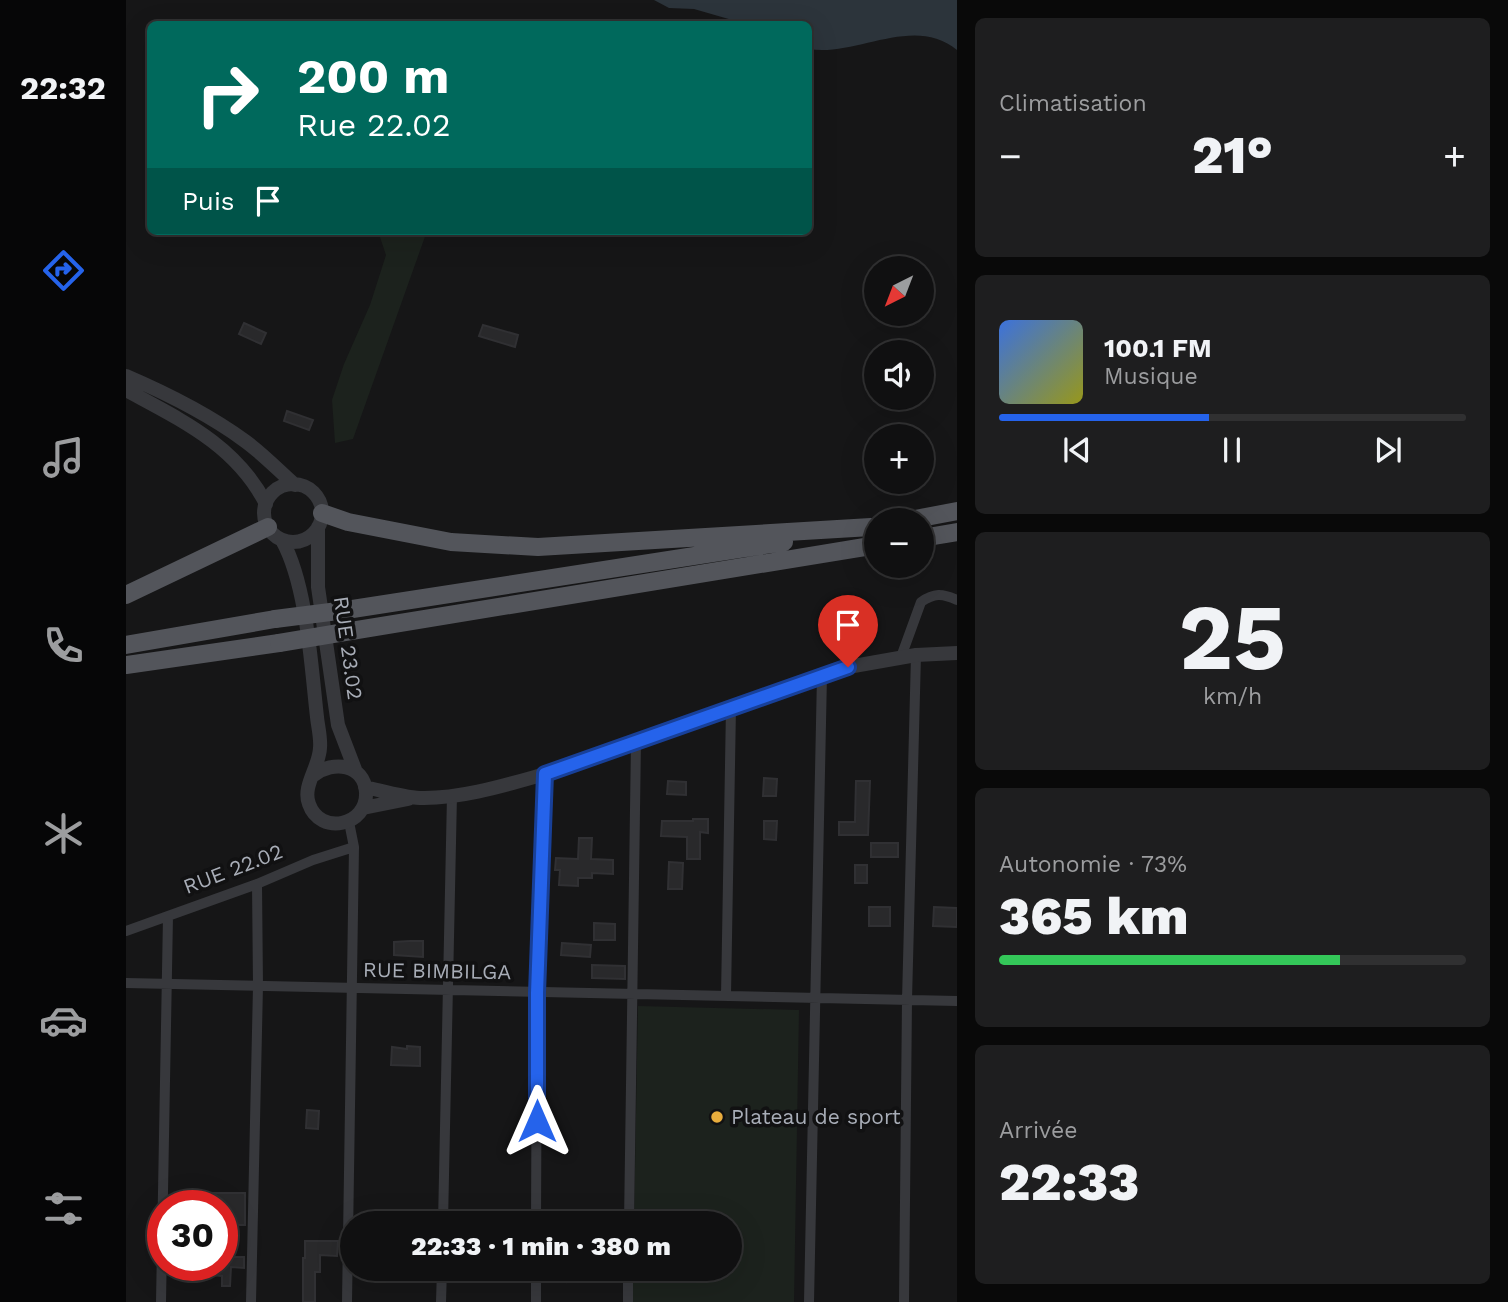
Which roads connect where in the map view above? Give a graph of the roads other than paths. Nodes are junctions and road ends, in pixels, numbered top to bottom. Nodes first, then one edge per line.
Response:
1 (126, 376) edge
2 (126, 390) edge
3 (295, 485) junction
4 (266, 504) junction
5 (957, 511) edge
6 (934, 515) edge
7 (320, 520) junction
8 (268, 527) junction
9 (864, 527) edge
10 (864, 528) edge
11 (957, 532) edge
12 (934, 536) edge
13 (282, 540) junction
14 (864, 547) edge
15 (126, 595) edge
16 (957, 600) edge
17 (126, 645) edge
18 (957, 653) edge
19 (909, 656) junction
20 (126, 666) edge
21 (822, 675) junction
22 (731, 707) junction
23 (636, 741) junction
24 (356, 772) junction
25 (545, 774) junction
26 (314, 775) junction
27 (365, 787) junction
28 (452, 795) junction
29 (417, 797) junction
30 (363, 808) junction
31 (349, 822) junction
32 (354, 847) junction
33 (257, 884) junction
34 (168, 916) junction
35 (126, 930) edge
36 (126, 984) edge
37 (167, 984) junction
38 (258, 986) junction
39 (353, 988) junction
40 (449, 990) junction
41 (537, 993) junction
42 (632, 994) junction
43 (726, 996) junction
44 (816, 998) junction
45 (907, 1000) junction
46 (957, 1002) edge
47 (443, 1211) edge
48 (536, 1211) edge
49 (629, 1211) edge
50 (442, 1281) edge
51 (536, 1281) edge
52 (628, 1281) edge
53 (160, 1302) edge
54 (251, 1302) edge
55 (347, 1302) edge
56 (441, 1302) edge
57 (536, 1302) edge
58 (628, 1302) edge
59 (809, 1302) edge
60 (904, 1302) edge

1 - 3 street
2 - 4 street
3 - 4 street
3 - 7 street
4 - 8 street
5 - 6 main road
7 - 9 main road
7 - 13 street
7 - 24 street, RUE 23.02
8 - 13 street, RUE 23.02
8 - 15 main road
10 - 17 main road, bridge
11 - 12 main road
13 - 26 street, RUE 23.02
14 - 20 main road, bridge
16 - 19 street
18 - 19 street
19 - 21 street
19 - 45 street
21 - 22 street
21 - 44 street
22 - 23 street
22 - 43 street
23 - 25 street
23 - 42 street
24 - 26 street
24 - 27 street, RUE 23.02
25 - 28 street
25 - 41 street
26 - 31 street, RUE 23.02
27 - 29 street
27 - 30 street
28 - 29 street
28 - 40 street
29 - 30 street
30 - 31 street
31 - 32 street
32 - 33 street, RUE 22.02
32 - 39 street
33 - 34 street, RUE 22.02
33 - 38 street
34 - 35 street, RUE 22.02
34 - 37 street
36 - 37 street, RUE BIMBILGA
37 - 38 street, RUE BIMBILGA
37 - 53 street
38 - 39 street, RUE BIMBILGA
38 - 54 street
39 - 40 street, RUE BIMBILGA
39 - 55 street
40 - 41 street, RUE BIMBILGA
40 - 47 street
41 - 42 street, RUE BIMBILGA
41 - 48 street
42 - 43 street, RUE BIMBILGA
42 - 49 street
43 - 44 street, RUE BIMBILGA
44 - 45 street, RUE BIMBILGA
44 - 59 street
45 - 46 street, RUE BIMBILGA
45 - 60 street
50 - 56 street
51 - 57 street
52 - 58 street

